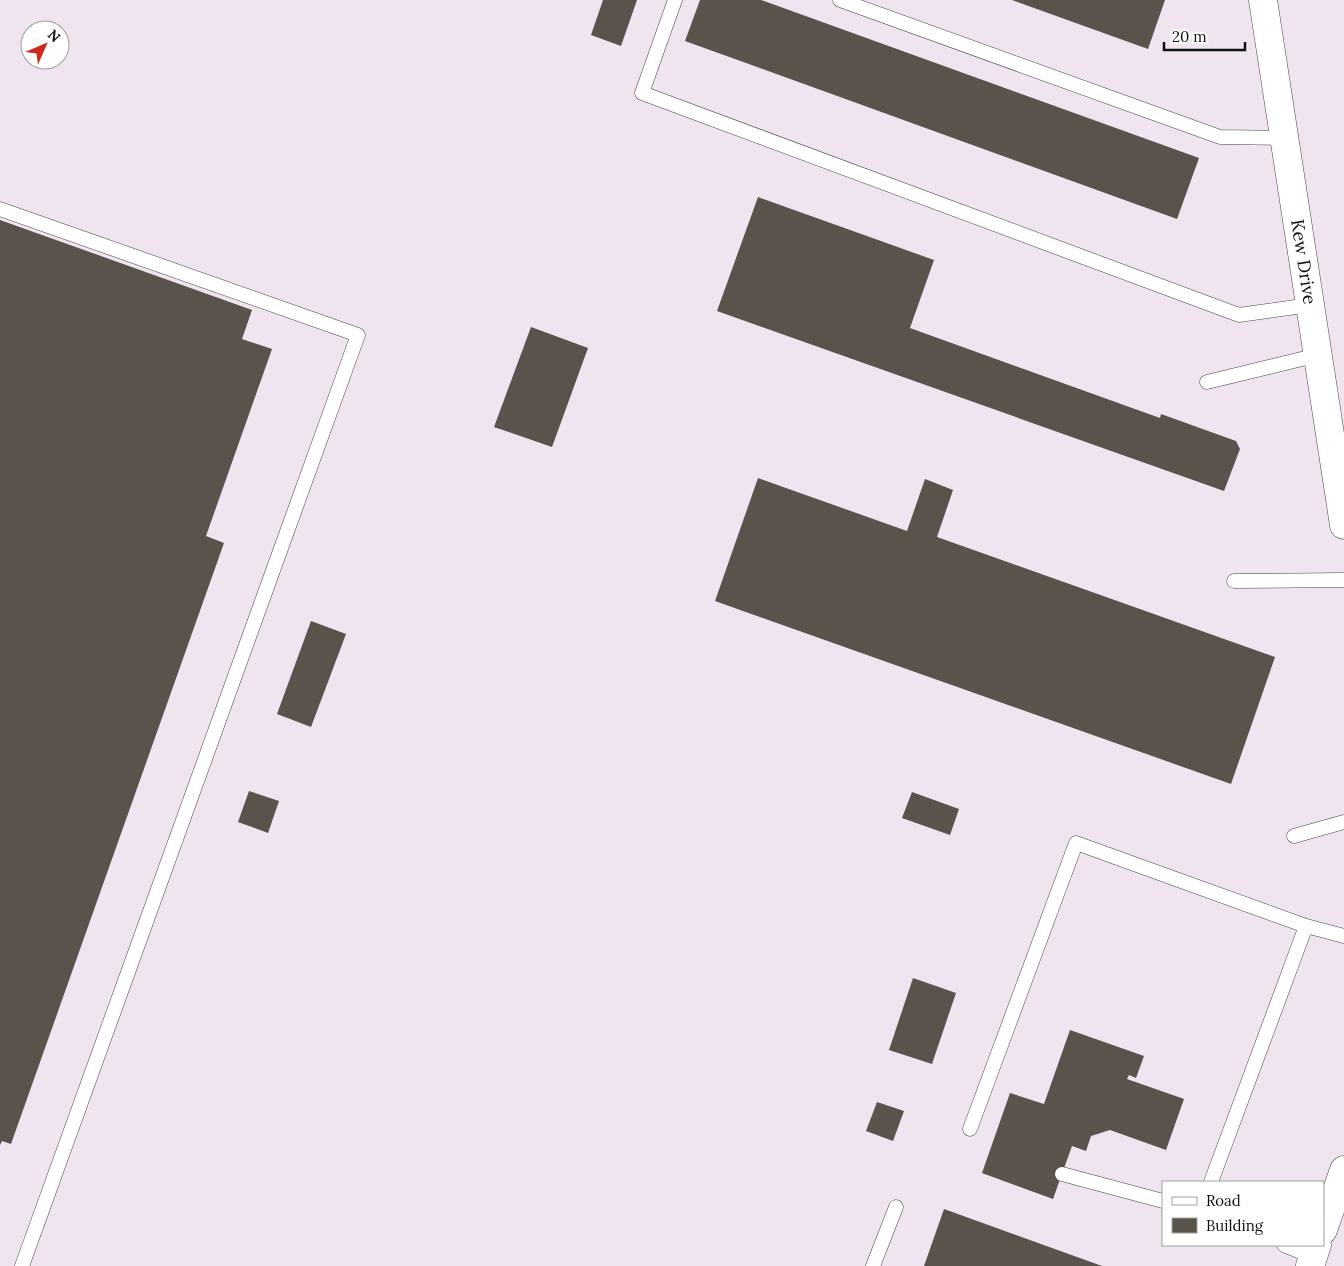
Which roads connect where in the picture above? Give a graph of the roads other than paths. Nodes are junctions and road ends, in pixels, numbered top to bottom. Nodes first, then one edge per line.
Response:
1 (675, 0) edge
2 (840, 0) edge
3 (1263, 0) edge
4 (1284, 138) junction
5 (0, 209) edge
6 (1310, 305) junction
7 (1318, 355) junction
8 (1207, 382) dead end
9 (1341, 490) edge
10 (1344, 524) edge
11 (1344, 580) edge
12 (1234, 581) dead end
13 (1344, 822) edge
14 (1294, 836) dead end
15 (1306, 926) junction
16 (1344, 936) edge
17 (970, 1129) dead end
18 (1344, 1170) edge
19 (1062, 1174) dead end
20 (1211, 1181) edge
21 (1162, 1201) edge
22 (896, 1207) dead end
23 (1324, 1227) edge
24 (1287, 1246) edge
25 (1313, 1256) edge
26 (22, 1266) edge
27 (873, 1266) edge

1 - 6 lane
2 - 4 lane
3 - 4 street, Kew Drive
4 - 6 street, Kew Drive
5 - 26 lane
6 - 7 street, Kew Drive
7 - 8 lane
7 - 9 street, Kew Drive
9 - 10 street, Kew Drive
11 - 12 lane
13 - 14 lane
15 - 16 lane
15 - 17 lane
15 - 20 lane
18 - 23 street
19 - 21 lane
22 - 27 lane
24 - 25 lane

